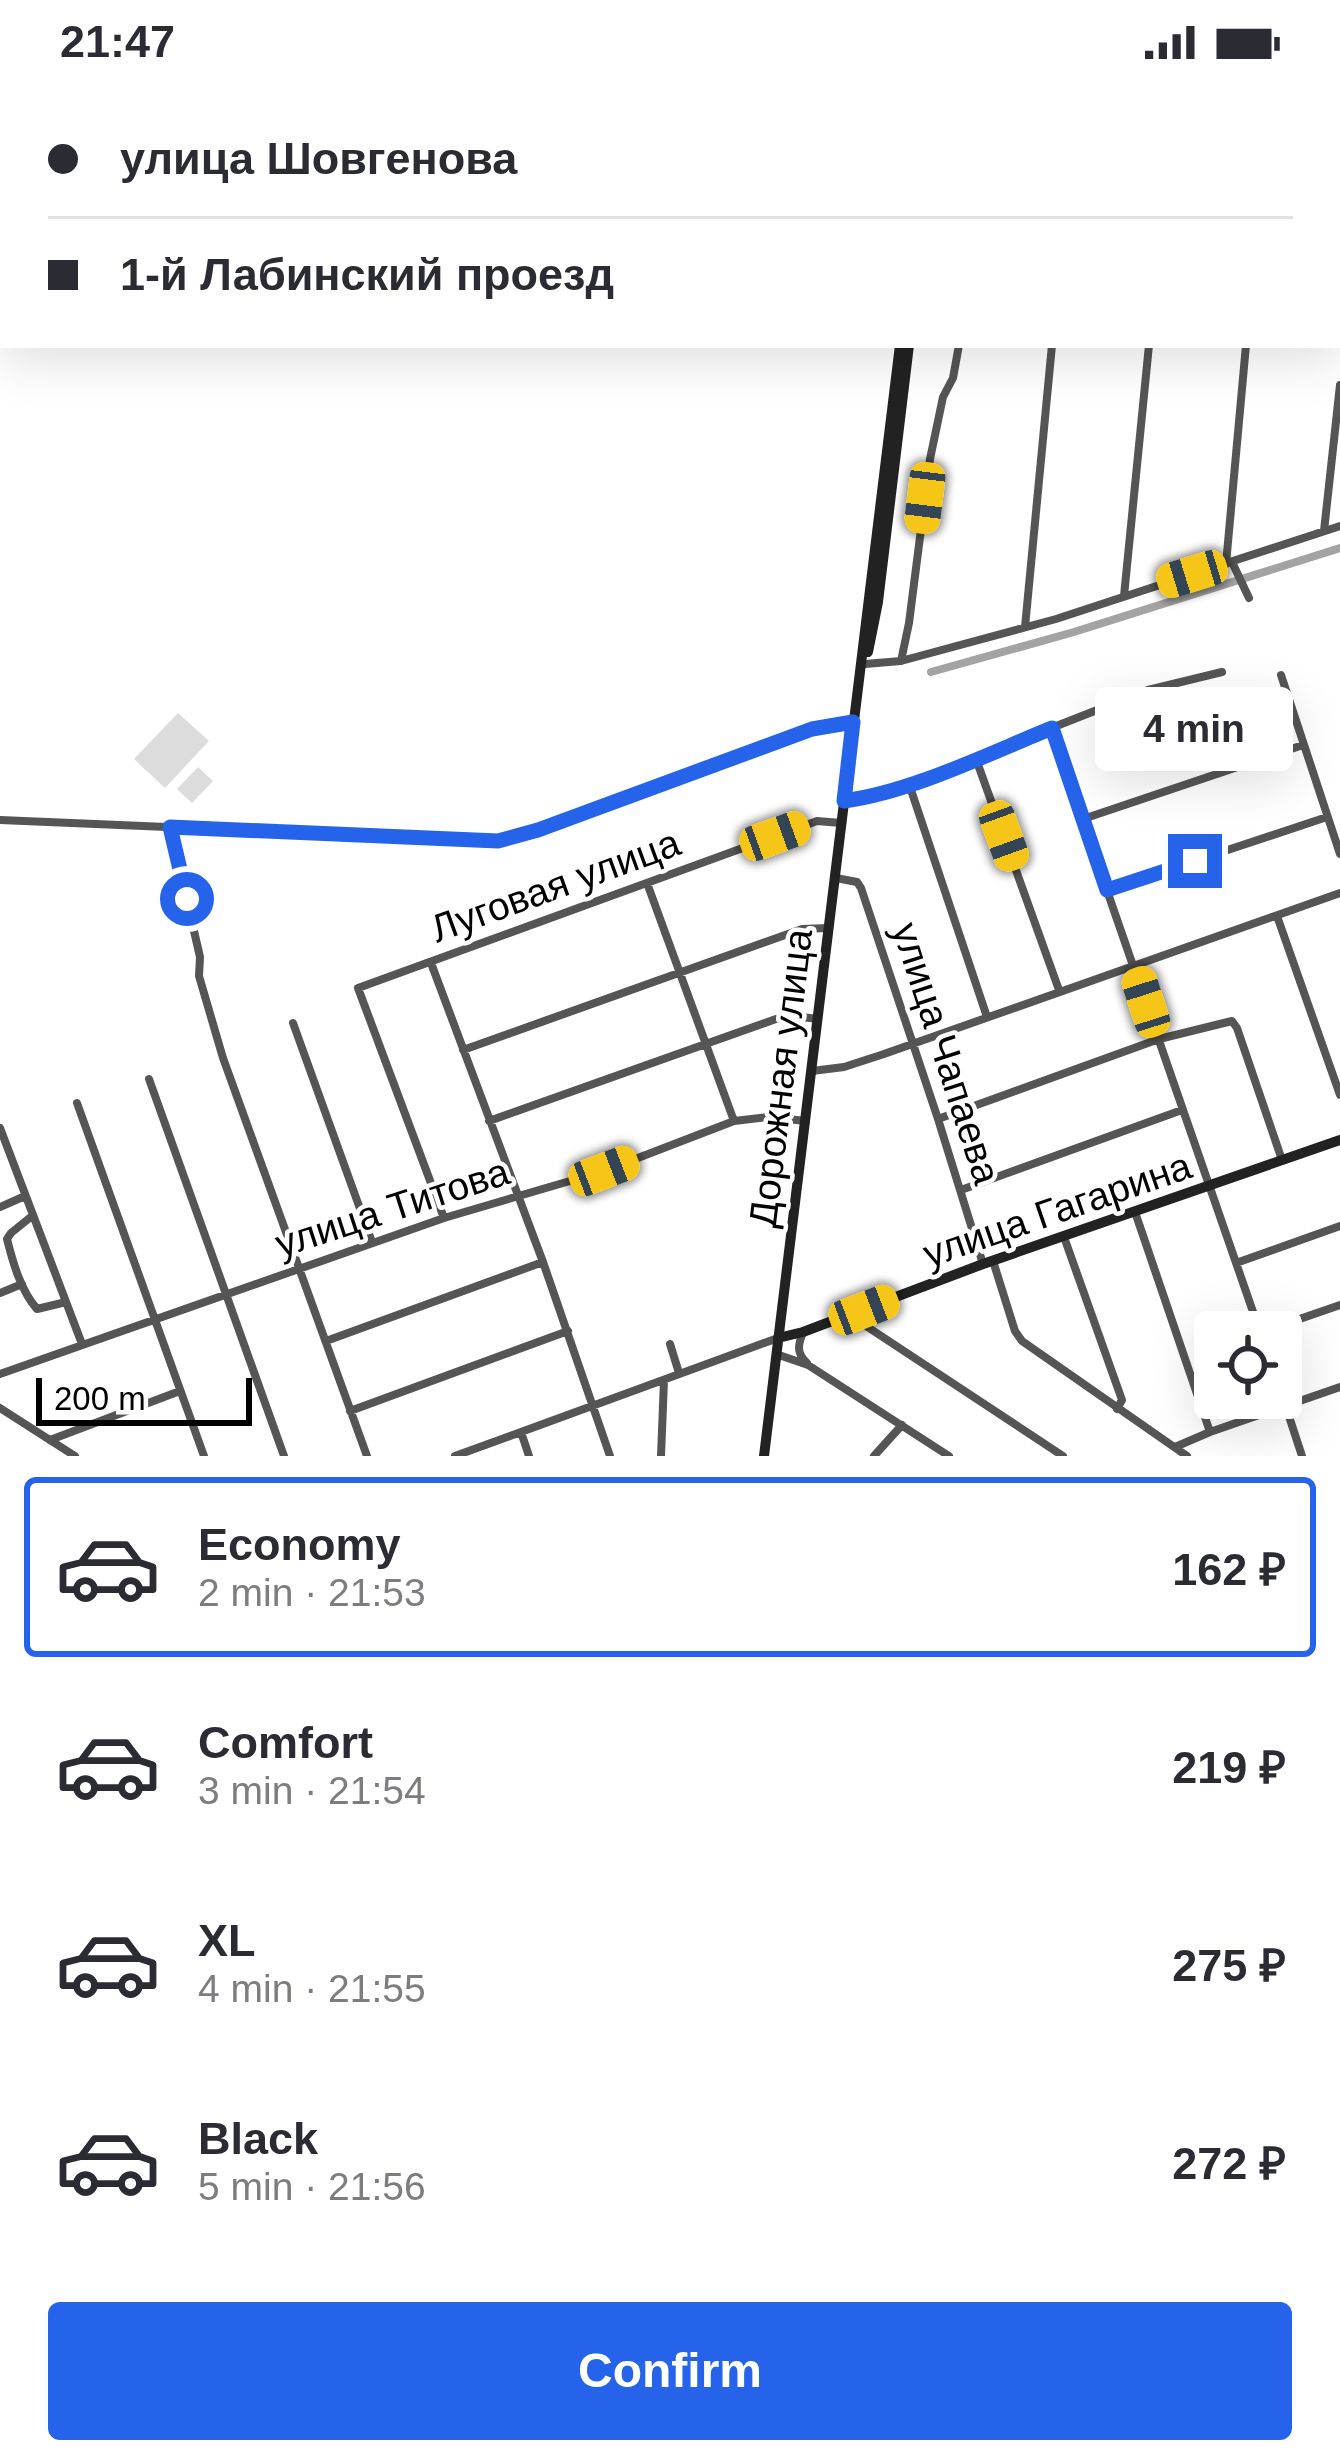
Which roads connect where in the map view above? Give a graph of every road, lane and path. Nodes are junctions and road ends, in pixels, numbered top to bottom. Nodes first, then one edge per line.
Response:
1 (900, 348) edge
2 (909, 348) edge
3 (959, 348) edge
4 (1052, 348) edge
5 (1149, 348) edge
6 (1246, 348) edge
7 (1340, 385) edge
8 (1340, 526) edge
9 (1324, 531) junction
10 (1229, 563) junction
11 (1124, 596) junction
12 (1249, 598) dead end
13 (1025, 627) junction
14 (901, 661) junction
15 (865, 664) junction
16 (1222, 672) dead end
17 (1281, 675) dead end
18 (855, 708) junction
19 (853, 722) junction
20 (1052, 728) junction
21 (1303, 745) junction
22 (976, 759) junction
23 (909, 784) junction
24 (844, 801) junction
25 (1328, 817) junction
26 (1083, 819) junction
27 (0, 820) edge
28 (841, 823) junction
29 (170, 827) junction
30 (1340, 854) edge
31 (836, 878) junction
32 (647, 883) junction
33 (1107, 890) junction
34 (1340, 893) edge
35 (1277, 916) junction
36 (830, 928) junction
37 (431, 963) junction
38 (1134, 965) junction
39 (680, 972) junction
40 (1059, 990) junction
41 (987, 1017) junction
42 (818, 1019) junction
43 (293, 1023) dead end
44 (1159, 1039) junction
45 (705, 1043) junction
46 (914, 1044) junction
47 (463, 1050) junction
48 (812, 1071) junction
49 (149, 1079) dead end
50 (1340, 1094) edge
51 (77, 1103) dead end
52 (1182, 1110) junction
53 (938, 1119) junction
54 (489, 1120) junction
55 (734, 1121) junction
56 (806, 1121) junction
57 (0, 1128) edge
58 (1340, 1140) edge
59 (1282, 1160) junction
60 (1209, 1187) junction
61 (961, 1190) junction
62 (518, 1195) junction
63 (25, 1196) junction
64 (0, 1207) edge
65 (1135, 1212) junction
66 (32, 1216) junction
67 (444, 1218) junction
68 (1340, 1226) edge
69 (1064, 1237) junction
70 (372, 1242) junction
71 (543, 1262) junction
72 (988, 1263) junction
73 (1236, 1263) junction
74 (299, 1268) junction
75 (22, 1284) junction
76 (0, 1293) edge
77 (226, 1294) junction
78 (66, 1302) junction
79 (1340, 1305) edge
80 (1253, 1311) edge
81 (856, 1313) junction
82 (1302, 1318) edge
83 (154, 1320) junction
84 (568, 1331) junction
85 (803, 1332) junction
86 (778, 1338) junction
87 (326, 1341) junction
88 (670, 1343) dead end
89 (82, 1344) junction
90 (776, 1354) junction
91 (808, 1364) junction
92 (679, 1373) junction
93 (0, 1374) edge
94 (664, 1378) junction
95 (1340, 1387) edge
96 (180, 1391) junction
97 (1302, 1401) edge
98 (592, 1404) junction
99 (0, 1408) edge
100 (1117, 1409) junction
101 (350, 1411) junction
102 (1250, 1419) edge
103 (1290, 1419) edge
104 (902, 1425) junction
105 (521, 1432) junction
106 (1210, 1432) junction
107 (50, 1440) junction
108 (1174, 1448) junction
109 (75, 1456) edge
110 (204, 1456) edge
111 (284, 1456) edge
112 (367, 1456) edge
113 (455, 1456) edge
114 (530, 1456) edge
115 (610, 1456) edge
116 (661, 1456) edge
117 (764, 1456) edge
118 (874, 1456) edge
119 (950, 1456) edge
120 (1063, 1456) edge
121 (1187, 1456) edge
122 (1302, 1456) edge

1 - 18 main road, Дорожная улица
2 - 15 main road, Дорожная улица
3 - 14 street
4 - 13 street
5 - 11 street
6 - 10 street
7 - 9 street
8 - 9 street
9 - 10 street
10 - 11 street
10 - 12 street
11 - 13 street
13 - 14 street
14 - 15 street
15 - 18 main road, Дорожная улица
16 - 20 street
17 - 21 street
18 - 19 main road, Дорожная улица
19 - 24 main road, Дорожная улица
19 - 29 street
20 - 22 street
20 - 26 street
21 - 25 street
21 - 26 street
22 - 23 street
22 - 40 street
23 - 24 street
23 - 41 street
24 - 28 main road, Дорожная улица
25 - 30 street
25 - 33 street
26 - 33 street
27 - 29 street
28 - 31 main road, Дорожная улица
28 - 32 street, Луговая улица
29 - 74 street
31 - 36 main road, Дорожная улица
31 - 46 street, улица Чапаева
32 - 37 street, Луговая улица
32 - 39 street
33 - 38 street
34 - 35 street
35 - 38 street
35 - 50 street
36 - 39 street
36 - 42 main road, Дорожная улица
37 - 47 street
37 - 67 street, Луговая улица
38 - 40 street
38 - 44 street
39 - 45 street
39 - 47 street
40 - 41 street
41 - 46 street
42 - 45 street
42 - 48 main road, Дорожная улица
43 - 70 street
44 - 52 street
44 - 53 street
44 - 59 street
45 - 54 street
45 - 55 street
46 - 48 street
46 - 53 street, улица Чапаева
47 - 54 street
48 - 56 main road, Дорожная улица
49 - 77 street
51 - 83 street
52 - 60 street
52 - 61 street
53 - 61 street, улица Чапаева
54 - 62 street
55 - 56 street, улица Титова
55 - 62 street, улица Титова
56 - 86 main road, Дорожная улица
57 - 63 street
58 - 59 main road, улица Гагарина
59 - 60 main road, улица Гагарина
60 - 65 main road, улица Гагарина
60 - 73 street
61 - 72 street, улица Чапаева
62 - 67 street, улица Титова
62 - 71 street
63 - 64 street
63 - 66 street
65 - 69 main road, улица Гагарина
65 - 106 street
66 - 75 street
66 - 78 street
67 - 70 street, улица Титова
68 - 73 street
69 - 72 main road, улица Гагарина
69 - 100 street
70 - 74 street, улица Титова
71 - 84 street
71 - 87 street
72 - 81 main road, улица Гагарина
72 - 100 street, улица Чапаева
73 - 80 street
74 - 77 street, улица Титова
74 - 87 street
75 - 76 street
75 - 78 street
77 - 83 street, улица Титова
77 - 111 street
78 - 89 street
79 - 82 street
81 - 85 main road, улица Гагарина
81 - 120 street
83 - 89 street, улица Титова
83 - 96 street
84 - 98 street
84 - 101 street
85 - 86 main road, улица Гагарина
85 - 91 street
86 - 90 main road, Дорожная улица
86 - 92 street, улица Гагарина
87 - 101 street
88 - 92 street
89 - 93 street, улица Титова
90 - 91 street
90 - 117 main road, Дорожная улица
91 - 104 street
92 - 94 street, улица Гагарина
94 - 98 street, улица Гагарина
94 - 116 street
95 - 97 street
96 - 107 street
96 - 110 street
98 - 105 street, улица Гагарина
98 - 115 street
99 - 107 street
100 - 108 street
101 - 112 street
102 - 106 street
103 - 122 street
104 - 118 street
104 - 119 street
105 - 113 street, улица Гагарина
105 - 114 street
106 - 108 street
107 - 109 street
108 - 121 street

